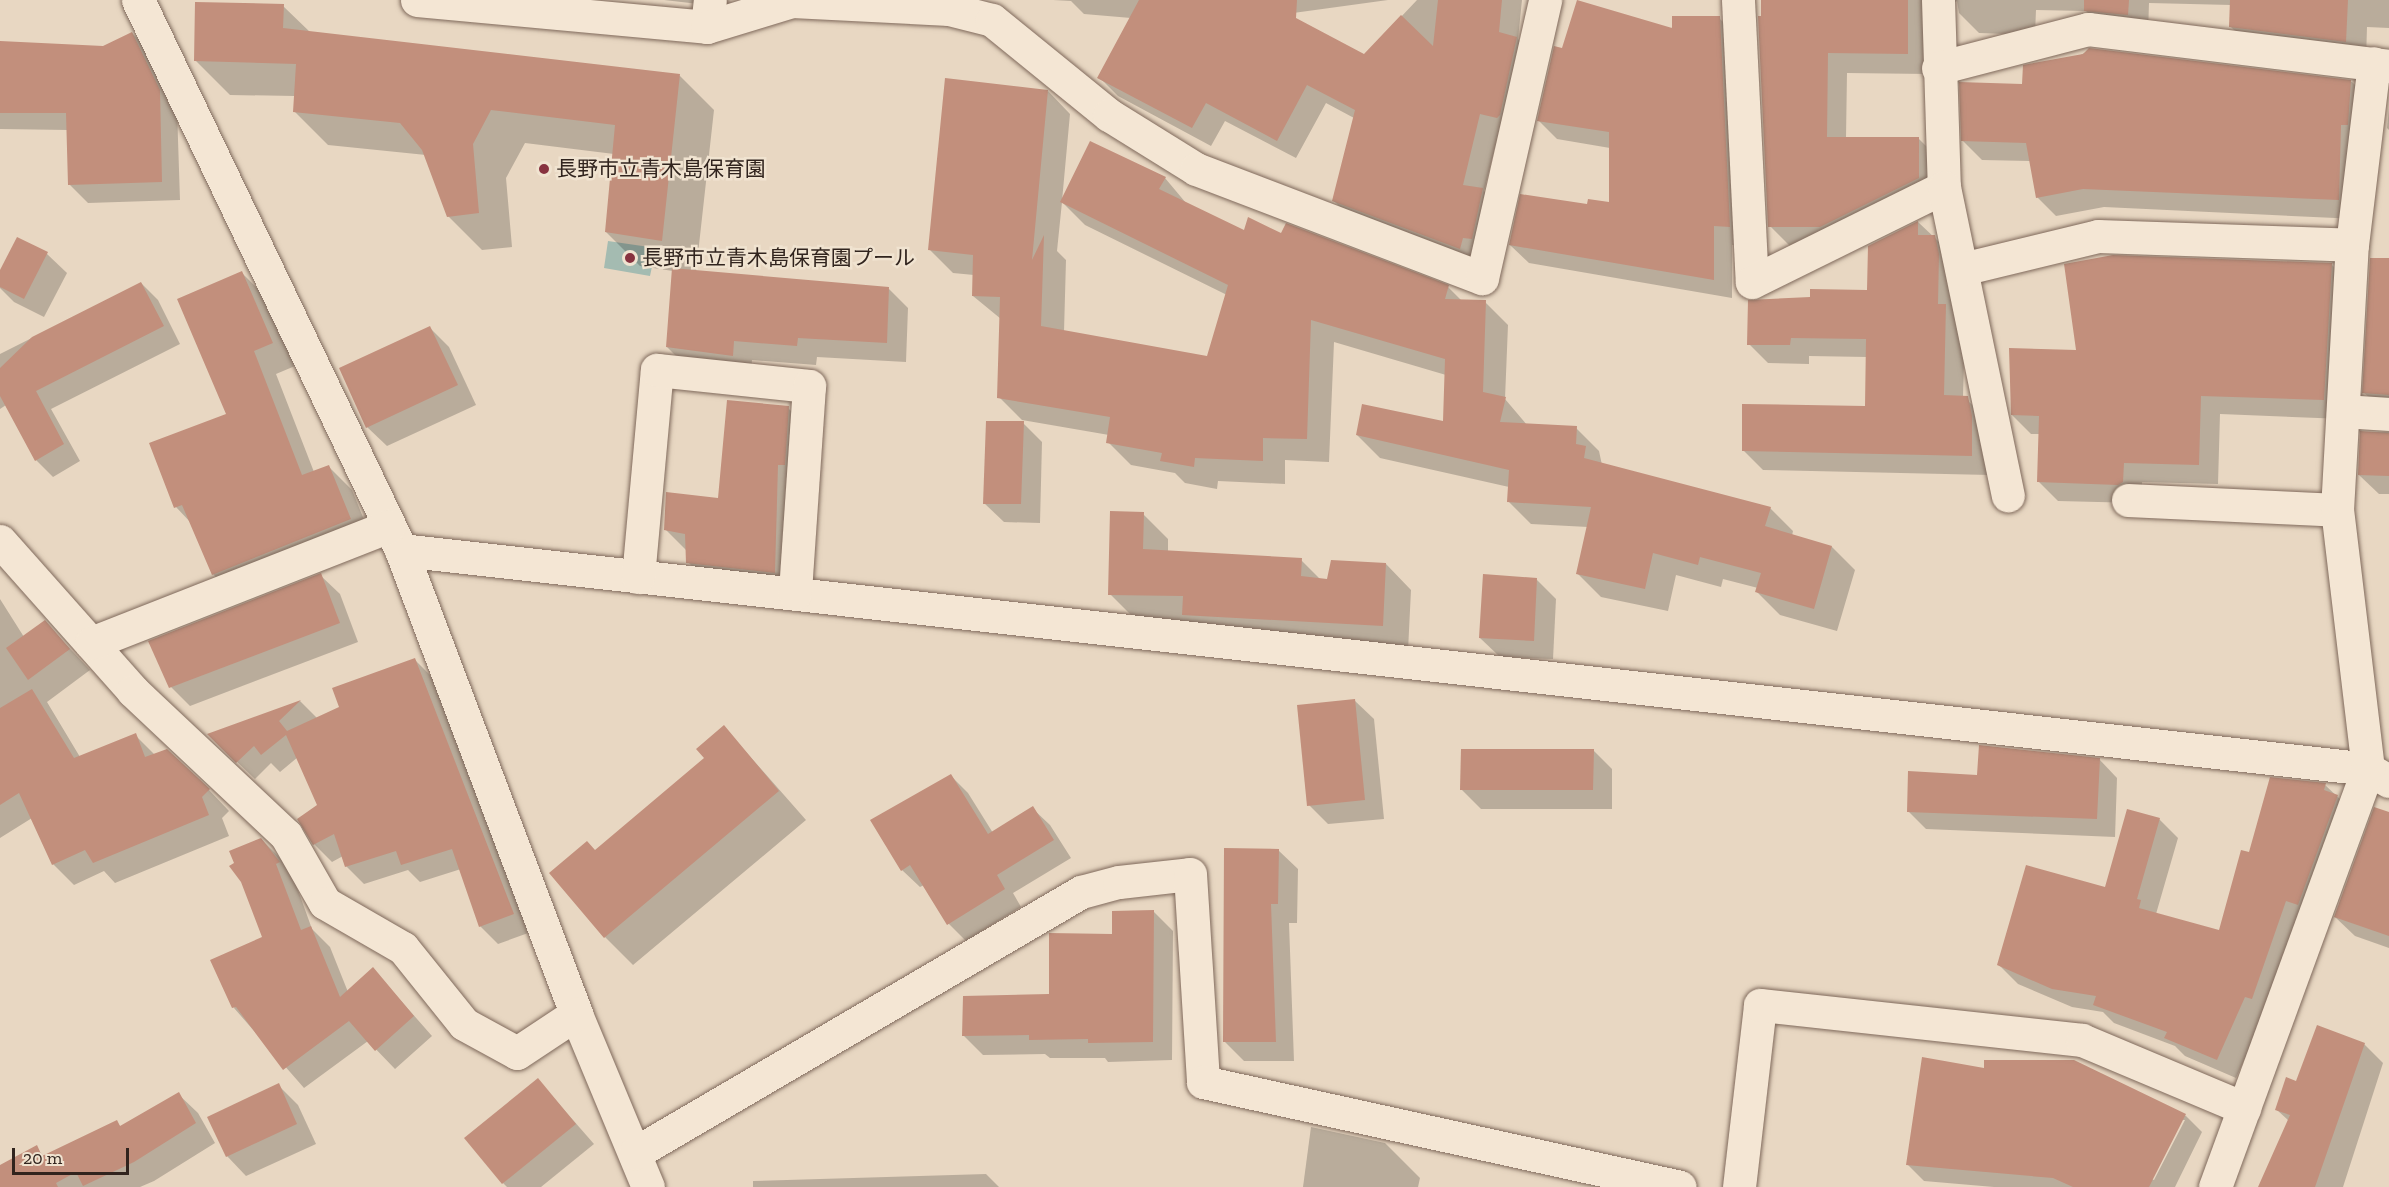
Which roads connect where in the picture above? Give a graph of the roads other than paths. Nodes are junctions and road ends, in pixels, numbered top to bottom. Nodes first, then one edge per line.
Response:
1 (138, 0) edge
2 (417, 0) edge
3 (1545, 0) edge
4 (1738, 0) edge
5 (1938, 0) edge
6 (950, 4) edge
7 (709, 13) edge
8 (2381, 64) edge
9 (1938, 68) junction
10 (1944, 187) junction
11 (2352, 245) junction
12 (1962, 269) junction
13 (2343, 411) junction
14 (2389, 414) edge
15 (2008, 495) dead end
16 (2128, 500) dead end
17 (2337, 510) junction
18 (395, 538) junction
19 (0, 541) edge
20 (638, 577) junction
21 (795, 594) junction
22 (91, 643) junction
23 (2379, 775) edge
24 (576, 1014) junction
25 (2244, 1108) junction
26 (635, 1153) junction
27 (648, 1187) edge
28 (1680, 1187) edge
29 (1739, 1187) edge
30 (2215, 1187) edge

1 - 18 street
2 - 7 street
3 - 6 street
4 - 10 street
5 - 9 street
6 - 7 street
8 - 9 street
8 - 11 street
9 - 10 street
10 - 12 street
11 - 12 street
11 - 13 street
12 - 15 street
13 - 14 street
13 - 17 street
16 - 17 street
17 - 23 street
18 - 20 street
18 - 22 street
18 - 24 street
19 - 22 street
20 - 21 street
20 - 21 street
21 - 23 street
22 - 24 street
23 - 25 street
24 - 26 street
25 - 29 street
25 - 30 street
26 - 27 street
26 - 28 street

